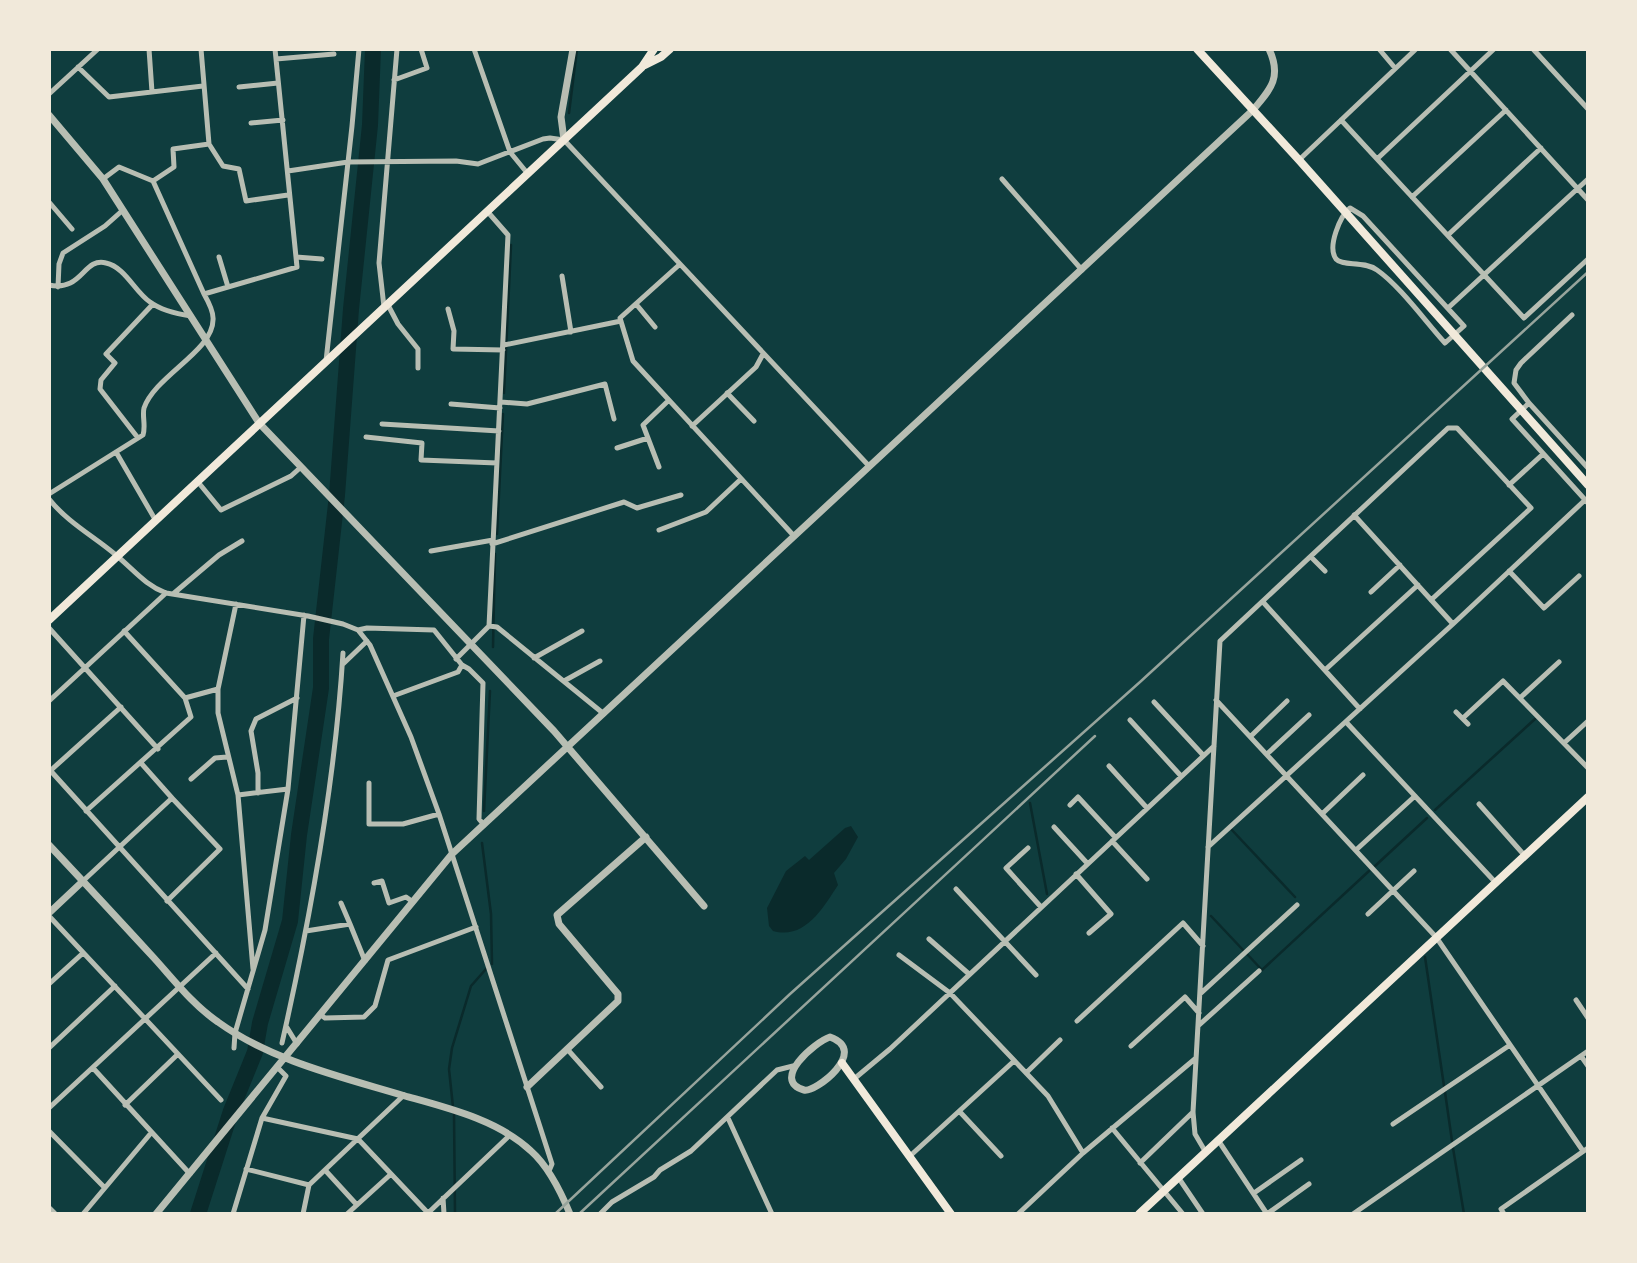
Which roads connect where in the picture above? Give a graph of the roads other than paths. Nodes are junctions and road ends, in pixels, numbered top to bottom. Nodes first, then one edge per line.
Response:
1 (98, 49) edge
2 (149, 49) edge
3 (201, 49) edge
4 (275, 49) edge
5 (359, 49) edge
6 (397, 49) edge
7 (421, 49) edge
8 (474, 49) edge
9 (573, 49) edge
10 (654, 49) edge
11 (670, 49) edge
12 (1197, 49) edge
13 (1269, 49) edge
14 (1379, 49) edge
15 (1416, 49) edge
16 (1450, 49) edge
17 (1494, 49) edge
18 (1533, 49) edge
19 (334, 54) dead end
20 (276, 59) junction
21 (78, 67) junction
22 (642, 67) junction
23 (1395, 68) junction
24 (1470, 71) junction
25 (394, 80) junction
26 (278, 83) junction
27 (203, 86) junction
28 (239, 87) dead end
29 (152, 92) junction
30 (49, 94) edge
31 (1588, 109) edge
32 (1253, 110) junction
33 (1506, 110) junction
34 (49, 116) edge
35 (283, 120) junction
36 (1341, 120) junction
37 (251, 123) dead end
38 (564, 140) junction
39 (209, 144) junction
40 (1541, 149) junction
41 (510, 152) junction
42 (1377, 159) junction
43 (1299, 160) junction
44 (348, 162) junction
45 (386, 162) junction
46 (288, 171) junction
47 (528, 174) junction
48 (103, 179) junction
49 (1002, 179) dead end
50 (1588, 179) edge
51 (153, 181) junction
52 (1578, 188) junction
53 (288, 195) junction
54 (1412, 197) junction
55 (1588, 200) edge
56 (49, 202) edge
57 (124, 210) junction
58 (487, 211) junction
59 (1345, 212) junction
60 (72, 229) dead end
61 (1448, 235) junction
62 (219, 257) dead end
63 (296, 257) junction
64 (322, 259) dead end
65 (1588, 259) edge
66 (679, 265) junction
67 (1082, 270) junction
68 (1484, 275) junction
69 (562, 276) dead end
70 (49, 285) edge
71 (58, 287) junction
72 (228, 287) junction
73 (204, 294) junction
74 (153, 304) junction
75 (636, 304) junction
76 (386, 306) junction
77 (1448, 308) junction
78 (448, 309) dead end
79 (1572, 314) dead end
80 (191, 316) junction
81 (621, 321) junction
82 (655, 327) dead end
83 (571, 332) junction
84 (207, 340) junction
85 (505, 346) junction
86 (762, 354) junction
87 (329, 359) junction
88 (418, 368) dead end
89 (727, 393) junction
90 (668, 401) junction
91 (1529, 403) junction
92 (451, 404) dead end
93 (500, 405) junction
94 (614, 419) dead end
95 (754, 421) dead end
96 (259, 423) junction
97 (382, 424) dead end
98 (692, 426) junction
99 (499, 431) junction
100 (366, 437) dead end
101 (138, 438) junction
102 (648, 438) junction
103 (617, 448) dead end
104 (116, 452) junction
105 (1544, 454) junction
106 (497, 463) junction
107 (869, 466) junction
108 (301, 467) junction
109 (659, 467) dead end
110 (1588, 468) edge
111 (741, 479) junction
112 (198, 482) junction
113 (1510, 485) junction
114 (1588, 485) edge
115 (49, 494) edge
116 (681, 495) dead end
117 (49, 499) edge
118 (1586, 501) edge
119 (1354, 515) junction
120 (156, 521) junction
121 (659, 530) dead end
122 (794, 536) junction
123 (242, 541) dead end
124 (492, 542) junction
125 (430, 551) dead end
126 (118, 557) junction
127 (1311, 557) junction
128 (1400, 565) junction
129 (1325, 571) dead end
130 (1509, 572) junction
131 (1579, 576) dead end
132 (1418, 585) junction
133 (1371, 592) dead end
134 (169, 593) junction
135 (1432, 600) junction
136 (1263, 601) junction
137 (236, 604) junction
138 (306, 615) junction
139 (49, 620) edge
140 (1453, 624) junction
141 (492, 626) junction
142 (49, 628) edge
143 (124, 631) junction
144 (358, 631) junction
145 (582, 631) dead end
146 (367, 641) junction
147 (471, 645) junction
148 (343, 653) dead end
149 (534, 657) junction
150 (456, 659) junction
151 (600, 661) dead end
152 (1559, 662) dead end
153 (343, 663) junction
154 (462, 665) junction
155 (85, 667) junction
156 (1325, 670) junction
157 (564, 681) junction
158 (218, 689) junction
159 (393, 696) junction
160 (1521, 697) junction
161 (185, 698) junction
162 (297, 698) junction
163 (1216, 700) junction
164 (49, 701) edge
165 (1287, 701) dead end
166 (1154, 702) dead end
167 (121, 707) junction
168 (1360, 709) junction
169 (1456, 712) dead end
170 (604, 714) junction
171 (1309, 715) dead end
172 (1462, 718) junction
173 (1130, 720) dead end
174 (1588, 721) edge
175 (1346, 722) junction
176 (1468, 724) dead end
177 (1251, 736) junction
178 (1564, 743) junction
179 (1214, 746) junction
180 (569, 747) junction
181 (158, 748) junction
182 (1267, 754) junction
183 (1203, 755) junction
184 (227, 757) junction
185 (141, 763) junction
186 (1109, 766) dead end
187 (1588, 768) edge
188 (50, 770) edge
189 (1363, 775) dead end
190 (1181, 776) junction
191 (1287, 776) junction
192 (191, 779) dead end
193 (369, 783) dead end
194 (288, 789) junction
195 (258, 793) junction
196 (238, 795) junction
197 (1415, 796) junction
198 (1588, 797) edge
199 (172, 798) junction
200 (1479, 804) dead end
201 (1070, 805) dead end
202 (1147, 808) junction
203 (86, 810) junction
204 (439, 814) junction
205 (1322, 814) junction
206 (484, 825) junction
207 (1054, 827) dead end
208 (646, 837) junction
209 (1114, 839) junction
210 (49, 845) edge
211 (1208, 847) junction
212 (119, 848) junction
213 (1028, 848) dead end
214 (1356, 850) junction
215 (452, 854) junction
216 (1525, 856) junction
217 (1087, 863) junction
218 (1414, 871) dead end
219 (1076, 874) junction
220 (390, 878) dead end
221 (1147, 878) dead end
222 (83, 881) junction
223 (382, 881) junction
224 (374, 883) dead end
225 (1496, 883) junction
226 (956, 889) dead end
227 (1393, 891) junction
228 (167, 901) junction
229 (414, 902) junction
230 (341, 903) dead end
231 (1297, 905) dead end
232 (704, 906) dead end
233 (1041, 907) junction
234 (1368, 914) dead end
235 (49, 915) edge
236 (349, 924) junction
237 (476, 927) junction
238 (306, 931) junction
239 (1089, 933) dead end
240 (1436, 937) junction
241 (929, 939) dead end
242 (1004, 942) junction
243 (1203, 946) junction
244 (83, 953) junction
245 (216, 953) junction
246 (899, 955) dead end
247 (365, 961) junction
248 (253, 971) junction
249 (1259, 971) dead end
250 (969, 974) junction
251 (1036, 975) dead end
252 (49, 984) edge
253 (115, 986) junction
254 (180, 986) junction
255 (248, 989) junction
256 (950, 993) junction
257 (1200, 994) junction
258 (1576, 1000) dead end
259 (1199, 1013) junction
260 (321, 1015) junction
261 (1588, 1018) edge
262 (145, 1019) junction
263 (1077, 1021) dead end
264 (286, 1026) junction
265 (1198, 1026) junction
266 (238, 1035) junction
267 (1060, 1040) dead end
268 (282, 1043) dead end
269 (298, 1044) junction
270 (1510, 1045) junction
271 (1131, 1046) dead end
272 (49, 1048) edge
273 (234, 1048) dead end
274 (568, 1050) junction
275 (1588, 1051) edge
276 (178, 1054) junction
277 (1581, 1056) junction
278 (286, 1057) junction
279 (1196, 1058) junction
280 (1014, 1061) junction
281 (842, 1063) junction
282 (793, 1066) junction
283 (1588, 1066) edge
284 (277, 1067) junction
285 (93, 1068) junction
286 (1026, 1073) junction
287 (855, 1079) junction
288 (1538, 1086) junction
289 (527, 1087) junction
290 (601, 1087) dead end
291 (404, 1095) junction
292 (221, 1100) dead end
293 (125, 1105) junction
294 (49, 1108) edge
295 (960, 1112) junction
296 (1194, 1112) junction
297 (262, 1118) junction
298 (728, 1118) junction
299 (1393, 1124) dead end
300 (1112, 1128) junction
301 (49, 1131) edge
302 (151, 1133) junction
303 (510, 1135) junction
304 (358, 1139) junction
305 (1218, 1140) junction
306 (1586, 1150) edge
307 (1205, 1151) junction
308 (1083, 1153) junction
309 (910, 1156) junction
310 (1001, 1156) dead end
311 (1301, 1160) dead end
312 (1140, 1163) junction
313 (246, 1169) junction
314 (325, 1170) junction
315 (549, 1171) junction
316 (190, 1174) junction
317 (391, 1174) junction
318 (1178, 1177) junction
319 (1309, 1184) dead end
320 (309, 1185) junction
321 (104, 1187) junction
322 (1164, 1190) junction
323 (1254, 1193) junction
324 (443, 1198) junction
325 (357, 1205) junction
326 (49, 1209) edge
327 (54, 1214) edge
328 (83, 1214) edge
329 (156, 1214) edge
330 (233, 1214) edge
331 (303, 1214) edge
332 (347, 1214) edge
333 (427, 1214) edge
334 (444, 1214) edge
335 (569, 1214) edge
336 (600, 1214) edge
337 (772, 1214) edge
338 (951, 1214) edge
339 (1018, 1214) edge
340 (1139, 1214) edge
341 (1183, 1214) edge
342 (1203, 1214) edge
343 (1353, 1214) edge
344 (1504, 1214) edge

1 - 21 street
2 - 29 street
3 - 27 street
4 - 20 street
5 - 44 street
6 - 25 street
7 - 25 street
8 - 41 street
9 - 38 street
10 - 22 main road
11 - 22 main road
12 - 32 main road
13 - 32 street
14 - 23 street
15 - 23 street
16 - 24 street
17 - 24 street
18 - 31 street
19 - 20 street
20 - 26 street
21 - 29 street
21 - 30 street
22 - 38 main road
23 - 36 street
24 - 33 street
24 - 42 street
25 - 45 street
26 - 28 street
26 - 35 street
27 - 29 street
27 - 39 street
32 - 43 main road
32 - 67 street
33 - 40 street
33 - 54 street
34 - 48 street
35 - 37 street
35 - 46 street
36 - 42 street
36 - 43 street
38 - 41 street
38 - 47 main road
38 - 66 street
39 - 51 street
39 - 53 street
40 - 52 street
40 - 61 street
41 - 45 street
41 - 47 street
42 - 54 street
43 - 59 main road
44 - 45 street
44 - 46 street
44 - 87 street
45 - 76 street
46 - 53 street
47 - 58 main road
48 - 51 street
48 - 57 street
49 - 67 street
50 - 52 street
51 - 73 street
52 - 55 street
52 - 68 street
53 - 63 street
54 - 61 street
56 - 60 street
57 - 71 street
57 - 80 street
58 - 76 main road
58 - 85 street
59 - 77 street
59 - 77 street
59 - 114 main road
61 - 68 street
62 - 72 street
63 - 64 street
63 - 72 street
65 - 68 street
66 - 75 street
66 - 86 street
67 - 107 street
68 - 77 street
69 - 83 street
70 - 71 street
71 - 74 street
72 - 73 street
73 - 84 street
74 - 80 street
74 - 101 street
75 - 81 street
75 - 82 street
76 - 87 main road
76 - 88 street
78 - 85 street
79 - 91 street
80 - 84 street
81 - 83 street
81 - 90 street
83 - 85 street
84 - 96 street
84 - 101 street
85 - 93 street
86 - 89 street
86 - 107 street
87 - 96 main road
89 - 95 street
89 - 98 street
90 - 98 street
90 - 102 street
91 - 105 street
91 - 110 street
92 - 93 street
93 - 94 street
93 - 99 street
96 - 108 street
96 - 112 main road
97 - 99 street
98 - 111 street
99 - 106 street
100 - 106 street
101 - 104 street
102 - 103 street
102 - 109 street
104 - 115 street
104 - 120 street
105 - 113 street
105 - 118 street
106 - 124 street
107 - 122 street
108 - 112 street
108 - 147 street
111 - 121 street
111 - 122 street
112 - 120 main road
113 - 119 street
113 - 135 street
116 - 124 street
117 - 126 street
118 - 130 street
119 - 127 street
119 - 128 street
120 - 126 main road
122 - 170 street
123 - 134 street
124 - 125 street
124 - 141 street
126 - 134 street
126 - 139 main road
127 - 129 street
127 - 136 street
128 - 132 street
128 - 133 street
130 - 131 street
130 - 140 street
132 - 135 street
132 - 156 street
134 - 137 street
134 - 143 street
135 - 140 street
136 - 156 street
136 - 163 street
137 - 138 street
137 - 158 street
138 - 144 street
138 - 162 street
140 - 168 street
141 - 147 street
141 - 149 street
142 - 155 street
143 - 155 street
143 - 161 street
144 - 146 street
144 - 150 street
145 - 149 street
146 - 153 street
146 - 159 street
147 - 150 street
147 - 180 street
148 - 153 street
149 - 157 street
150 - 154 street
151 - 157 street
152 - 160 street
153 - 238 street
154 - 159 street
154 - 206 street
155 - 164 street
155 - 167 street
156 - 168 street
157 - 170 street
158 - 161 street
158 - 184 street
159 - 204 street
160 - 172 street
160 - 178 street
161 - 181 street
162 - 194 street
162 - 195 street
163 - 177 street
163 - 179 street
165 - 177 street
166 - 183 street
167 - 181 street
167 - 188 street
168 - 175 street
169 - 172 street
170 - 180 street
171 - 182 street
172 - 176 street
173 - 190 street
174 - 178 street
175 - 191 street
175 - 197 street
177 - 182 street
178 - 187 street
179 - 183 street
179 - 211 street
180 - 206 street
180 - 208 street
181 - 185 street
182 - 191 street
183 - 190 street
184 - 192 street
184 - 196 street
185 - 199 street
185 - 203 street
186 - 202 street
188 - 203 street
189 - 205 street
190 - 202 street
191 - 205 street
191 - 211 street
193 - 204 street
194 - 195 street
194 - 248 street
195 - 196 street
196 - 248 street
197 - 214 street
197 - 225 street
198 - 216 main road
199 - 212 street
199 - 228 street
200 - 216 street
201 - 209 street
202 - 209 street
203 - 212 street
204 - 215 street
205 - 214 street
206 - 215 street
207 - 217 street
208 - 232 street
208 - 274 street
209 - 217 street
209 - 221 street
210 - 222 street
211 - 243 street
212 - 222 street
212 - 228 street
213 - 233 street
214 - 227 street
215 - 229 street
215 - 237 street
216 - 225 main road
217 - 219 street
218 - 227 street
219 - 233 street
219 - 239 street
220 - 223 street
222 - 235 street
222 - 254 street
223 - 224 street
223 - 229 street
225 - 240 main road
226 - 242 street
227 - 234 street
227 - 240 street
228 - 245 street
229 - 247 street
230 - 236 street
231 - 257 street
233 - 242 street
235 - 244 street
236 - 238 street
236 - 247 street
237 - 260 street
237 - 289 street
238 - 264 street
240 - 270 street
240 - 305 main road
241 - 250 street
242 - 250 street
242 - 251 street
243 - 257 street
243 - 263 street
244 - 252 street
244 - 253 street
245 - 254 street
245 - 255 street
246 - 256 street
247 - 260 street
248 - 255 street
249 - 265 street
250 - 256 street
253 - 262 street
253 - 272 street
254 - 262 street
254 - 266 street
255 - 266 street
256 - 280 street
256 - 287 street
257 - 259 street
258 - 261 street
259 - 265 street
259 - 271 street
260 - 269 street
262 - 276 street
262 - 285 street
264 - 268 street
264 - 269 street
265 - 279 street
266 - 273 street
266 - 278 street
267 - 286 street
269 - 278 street
270 - 288 street
270 - 299 street
274 - 289 street
274 - 290 street
275 - 277 street
276 - 292 street
276 - 293 street
277 - 283 street
277 - 288 street
278 - 284 street
278 - 291 street
279 - 296 street
279 - 300 street
280 - 286 street
280 - 295 street
281 - 282 street
281 - 282 street
281 - 287 main road
282 - 298 street
284 - 297 street
284 - 316 street
285 - 293 street
285 - 294 street
286 - 308 street
287 - 309 main road
288 - 306 street
288 - 343 street
289 - 315 street
291 - 303 street
291 - 304 street
293 - 302 street
295 - 309 street
295 - 310 street
296 - 307 street
296 - 312 street
297 - 304 street
297 - 313 street
298 - 336 street
298 - 337 street
300 - 308 street
300 - 312 street
301 - 321 street
302 - 316 street
302 - 321 street
303 - 315 street
303 - 324 street
304 - 314 street
304 - 317 street
305 - 307 main road
305 - 323 street
306 - 344 street
307 - 318 main road
308 - 339 street
309 - 338 main road
311 - 323 street
312 - 322 street
313 - 320 street
313 - 330 street
314 - 320 street
314 - 325 street
315 - 335 street
316 - 329 street
317 - 325 street
317 - 333 street
318 - 322 main road
318 - 342 street
319 - 323 street
320 - 331 street
321 - 328 street
322 - 340 main road
322 - 341 street
324 - 333 street
324 - 334 street
325 - 332 street
326 - 327 street

